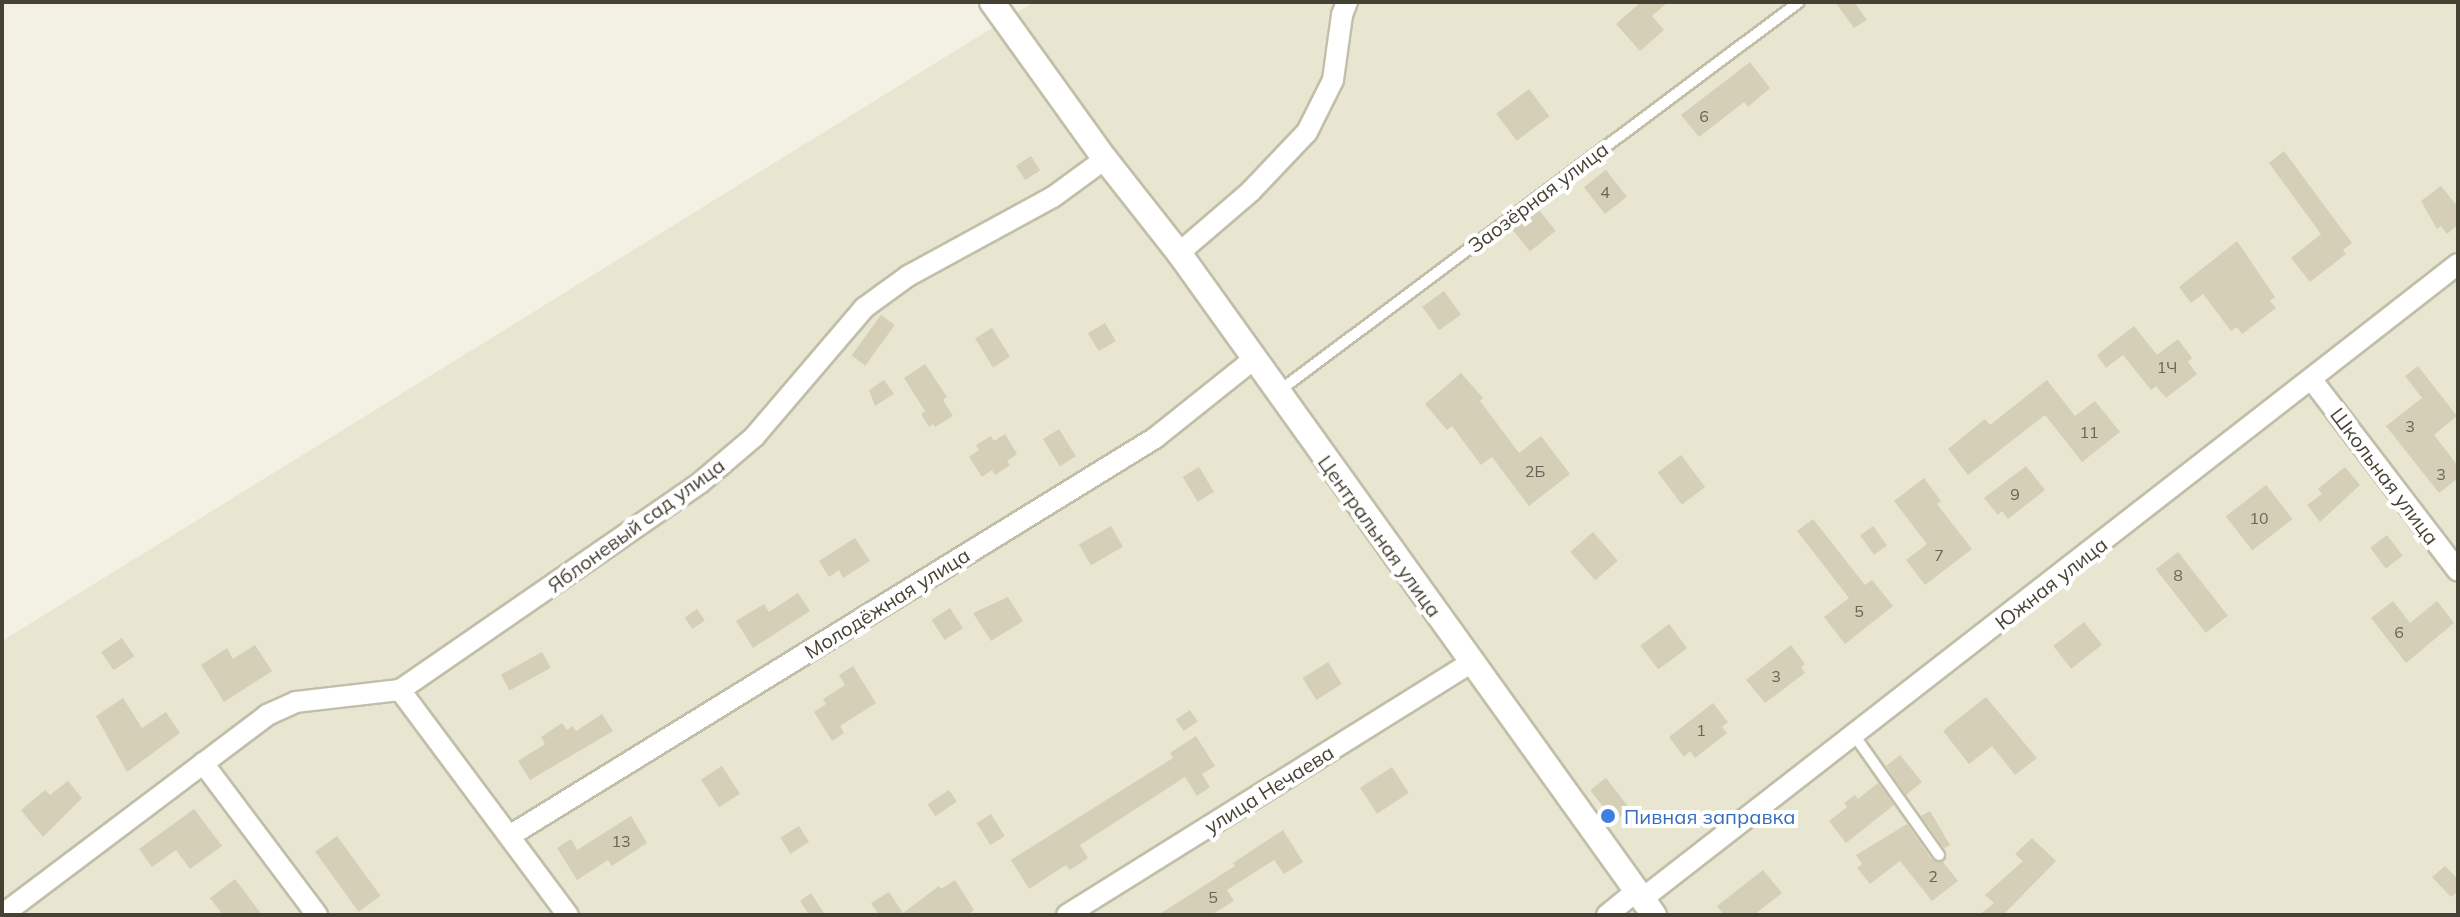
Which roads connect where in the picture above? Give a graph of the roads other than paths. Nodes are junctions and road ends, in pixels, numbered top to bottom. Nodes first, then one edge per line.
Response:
1 (992, 2) edge
2 (1347, 2) edge
3 (1799, 2) edge
4 (1105, 159) junction
5 (1179, 253) junction
6 (2458, 264) edge
7 (1254, 359) junction
8 (2312, 380) junction
9 (1277, 393) junction
10 (2458, 571) edge
11 (1471, 663) junction
12 (400, 690) junction
13 (1854, 735) junction
14 (203, 763) junction
15 (511, 835) junction
16 (1939, 855) dead end
17 (1644, 902) edge
18 (2, 915) edge
19 (317, 915) edge
20 (568, 915) edge
21 (1067, 915) edge
22 (1607, 915) edge

1 - 4 street, Центральная улица
2 - 5 street
3 - 9 lane, Заозёрная улица
4 - 5 street, Центральная улица
4 - 12 street, Яблоневый сад улица
5 - 7 street, Центральная улица
6 - 8 street, Южная улица
7 - 9 street, Центральная улица
7 - 15 street, Молодёжная улица
8 - 10 street, Школьная улица
8 - 13 street, Южная улица
9 - 11 street, Центральная улица
11 - 17 street, Центральная улица
11 - 21 street, улица Нечаева
12 - 14 street, Яблоневый сад улица
12 - 15 street
13 - 16 lane
13 - 17 street, Южная улица
14 - 18 street, Яблоневый сад улица
14 - 19 street
15 - 20 street
17 - 22 street, Южная улица

